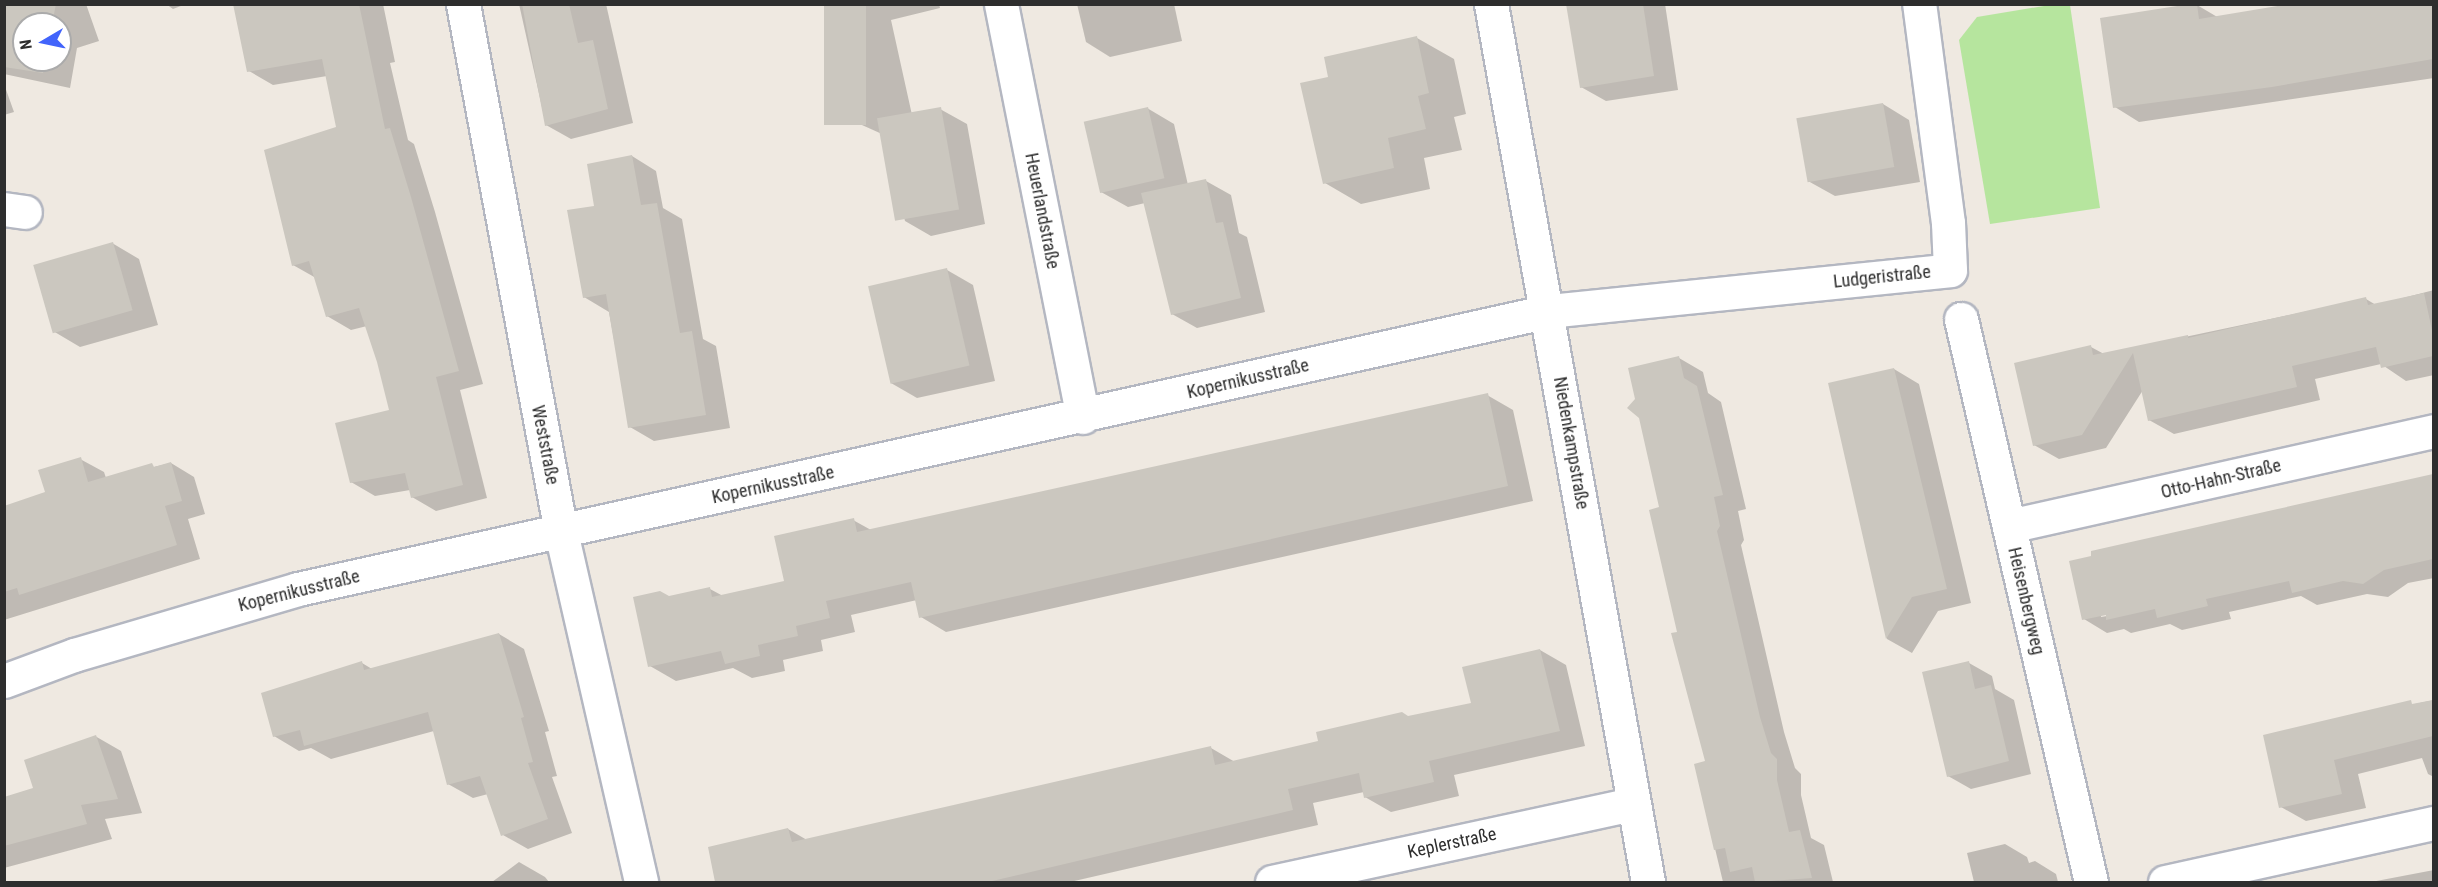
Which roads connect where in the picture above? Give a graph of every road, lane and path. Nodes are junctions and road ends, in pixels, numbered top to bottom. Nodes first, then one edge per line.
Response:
1 (463, 4) edge
2 (1000, 4) edge
3 (1491, 4) edge
4 (1919, 4) edge
5 (1549, 311) junction
6 (1961, 319) dead end
7 (1083, 417) junction
8 (2433, 431) edge
9 (2009, 526) junction
10 (561, 532) junction
11 (4, 681) edge
12 (1632, 804) junction
13 (2433, 823) edge
14 (641, 882) edge
15 (1272, 882) edge
16 (1648, 882) edge
17 (2091, 882) edge
18 (2165, 882) edge

1 - 10 street, Weststraße
2 - 7 street, Heuerlandstraße
3 - 5 street, Niedenkampstraße
4 - 5 street, Ludgeristraße
5 - 7 street, Kopernikusstraße
5 - 12 street, Niedenkampstraße
6 - 9 street, Heisenbergweg
7 - 10 street, Kopernikusstraße
8 - 9 street, Otto-Hahn-Straße
9 - 17 street, Heisenbergweg
10 - 11 street, Kopernikusstraße
10 - 14 street, Weststraße
12 - 15 street, Keplerstraße
12 - 16 street, Niedenkampstraße
13 - 18 street

